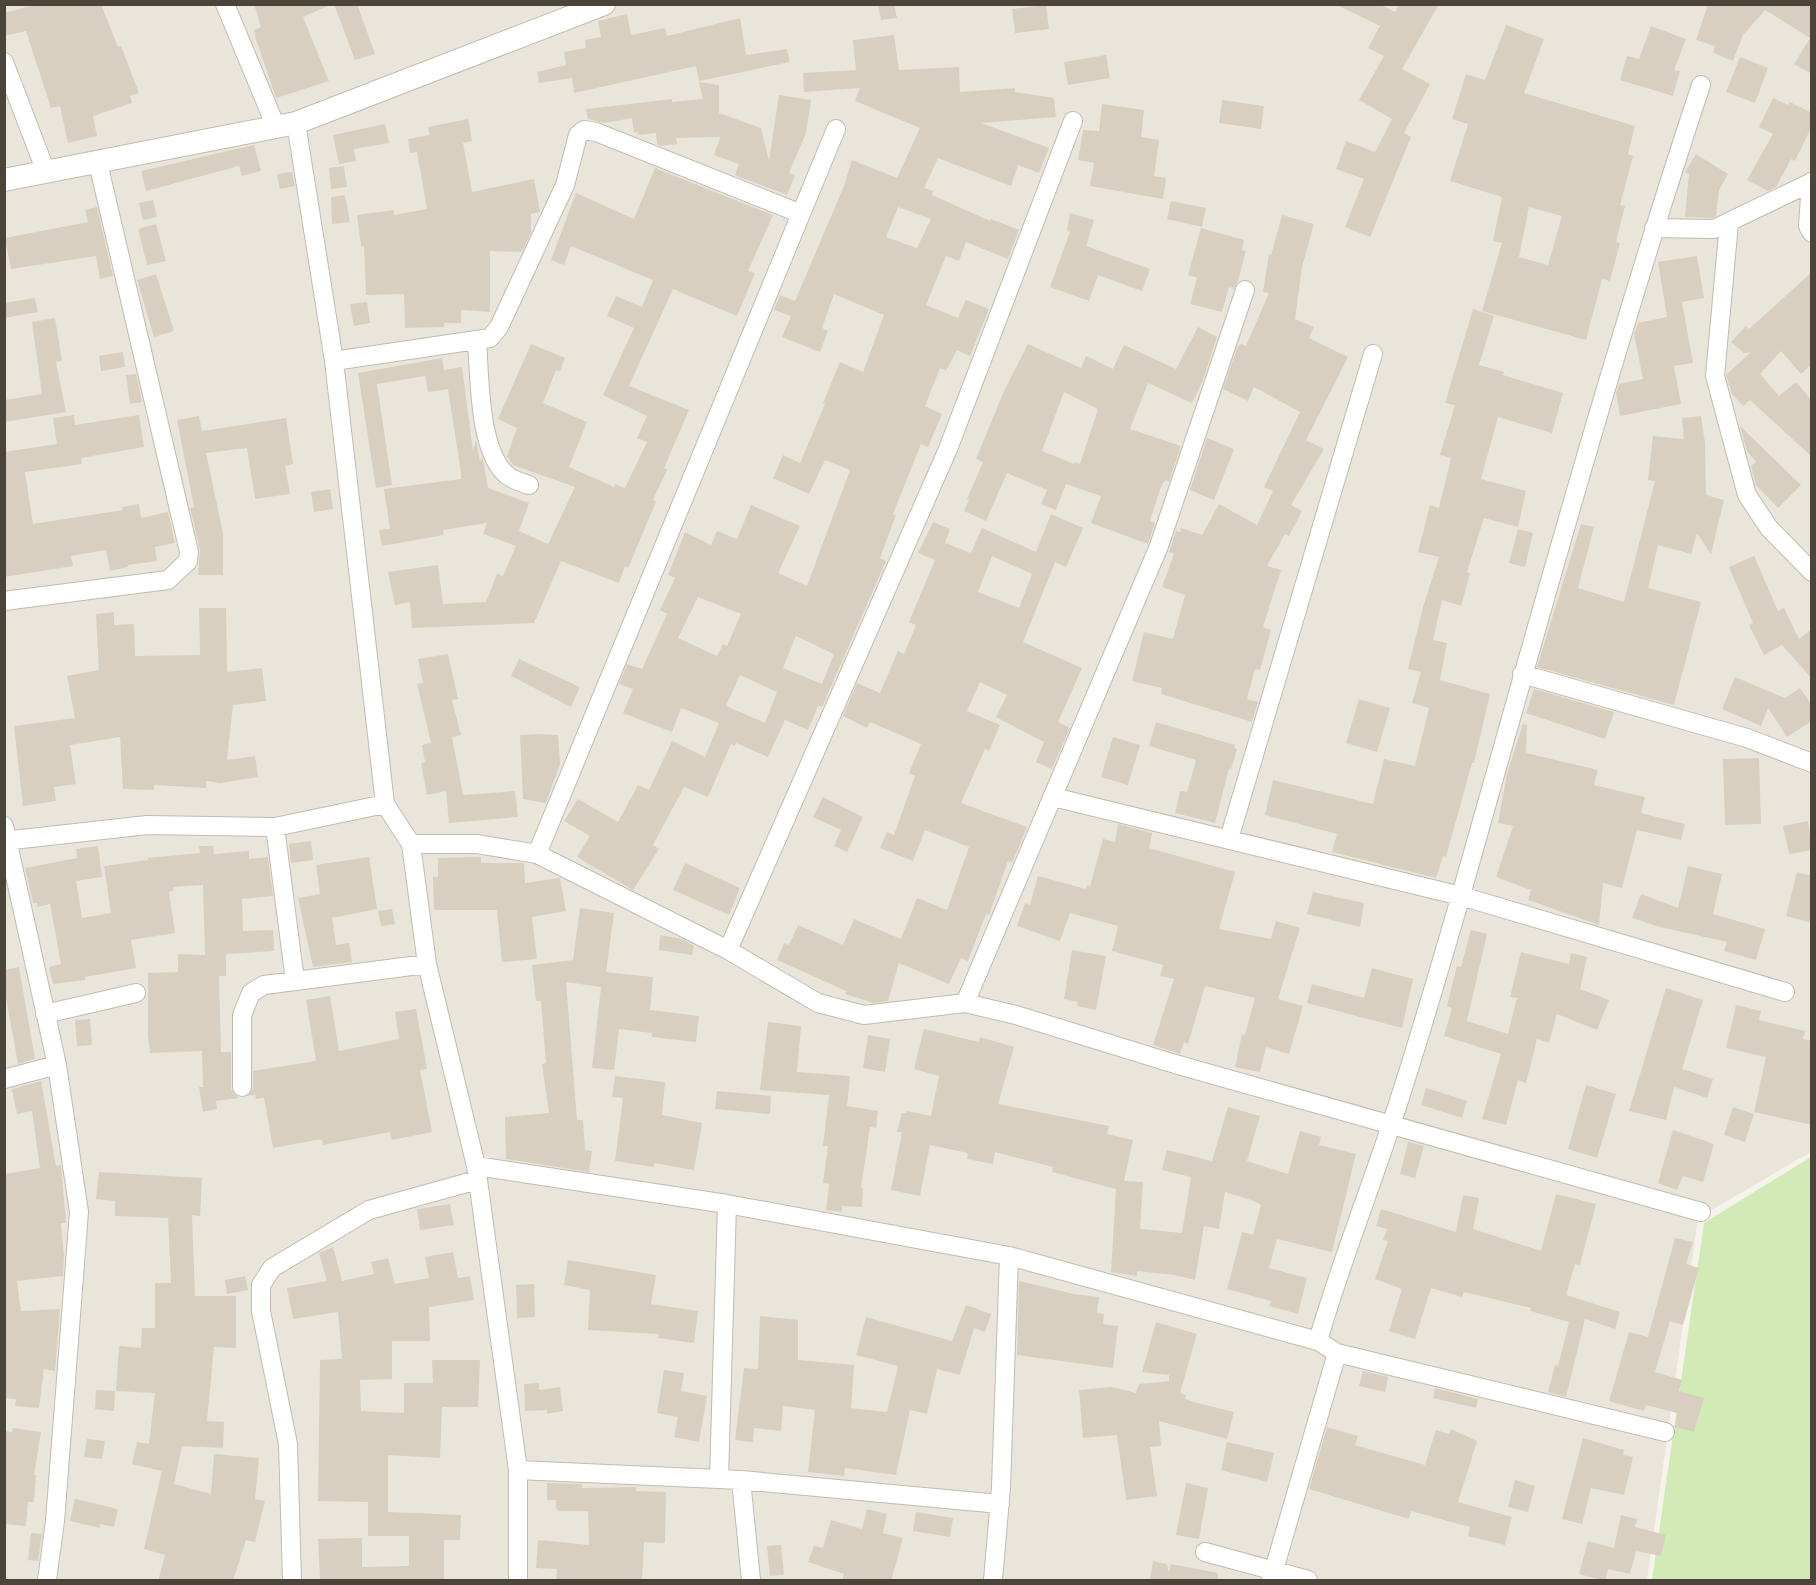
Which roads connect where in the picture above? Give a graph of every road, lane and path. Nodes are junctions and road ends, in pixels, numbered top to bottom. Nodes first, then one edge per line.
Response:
1 (225, 4) edge
2 (604, 4) edge
3 (4, 62) edge
4 (1701, 86) dead end
5 (1073, 121) dead end
6 (286, 125) junction
7 (836, 129) dead end
8 (98, 163) junction
9 (46, 172) junction
10 (4, 180) edge
11 (1811, 182) edge
12 (799, 213) junction
13 (1729, 222) junction
14 (1654, 228) junction
15 (1812, 233) edge
16 (1245, 290) dead end
17 (477, 342) junction
18 (1373, 354) dead end
19 (334, 361) junction
20 (529, 485) dead end
21 (1812, 572) edge
22 (4, 601) edge
23 (1522, 674) junction
24 (1812, 763) edge
25 (1053, 796) junction
26 (385, 804) junction
27 (275, 827) junction
28 (5, 835) edge
29 (1229, 839) junction
30 (411, 844) junction
31 (537, 854) junction
32 (1461, 896) junction
33 (728, 950) junction
34 (427, 964) junction
35 (295, 981) junction
36 (1785, 992) dead end
37 (136, 993) dead end
38 (965, 1003) junction
39 (45, 1014) junction
40 (57, 1065) junction
41 (4, 1079) edge
42 (242, 1087) dead end
43 (1392, 1124) junction
44 (477, 1173) junction
45 (727, 1204) junction
46 (1701, 1212) dead end
47 (1009, 1256) junction
48 (1318, 1341) junction
49 (1337, 1353) junction
50 (1665, 1432) dead end
51 (518, 1470) junction
52 (718, 1479) junction
53 (741, 1480) junction
54 (1000, 1504) junction
55 (1205, 1552) dead end
56 (1272, 1576) edge
57 (47, 1581) edge
58 (292, 1581) edge
59 (518, 1581) edge
60 (751, 1581) edge
61 (993, 1581) edge
62 (1308, 1581) edge

1 - 6 street
2 - 6 street
3 - 9 street
4 - 14 street
5 - 33 street
6 - 8 street
6 - 19 street
7 - 12 street
8 - 9 street
8 - 22 street
9 - 10 street
11 - 13 street
11 - 15 street
12 - 17 street
12 - 31 street
13 - 14 street
13 - 21 street
14 - 23 street
16 - 25 street
17 - 19 street
17 - 20 street
18 - 29 street
19 - 26 street
23 - 24 street
23 - 32 street
25 - 29 street
25 - 38 street
26 - 27 street
26 - 30 street
27 - 28 street
27 - 35 street
28 - 39 street
29 - 32 street
30 - 31 street
30 - 34 street
31 - 33 street
32 - 36 street
32 - 43 street
33 - 38 street
34 - 35 street
34 - 44 street
35 - 42 street
37 - 39 street
38 - 43 street
39 - 40 street
40 - 41 street
40 - 57 street
43 - 46 street
43 - 48 street
44 - 45 street
44 - 51 street
44 - 58 street
45 - 47 street
45 - 52 street
47 - 48 street
47 - 54 street
48 - 49 street
49 - 50 street
49 - 56 street
51 - 52 street
51 - 59 street
52 - 53 street
53 - 54 street
53 - 60 street
54 - 61 street
55 - 56 street
56 - 62 street

